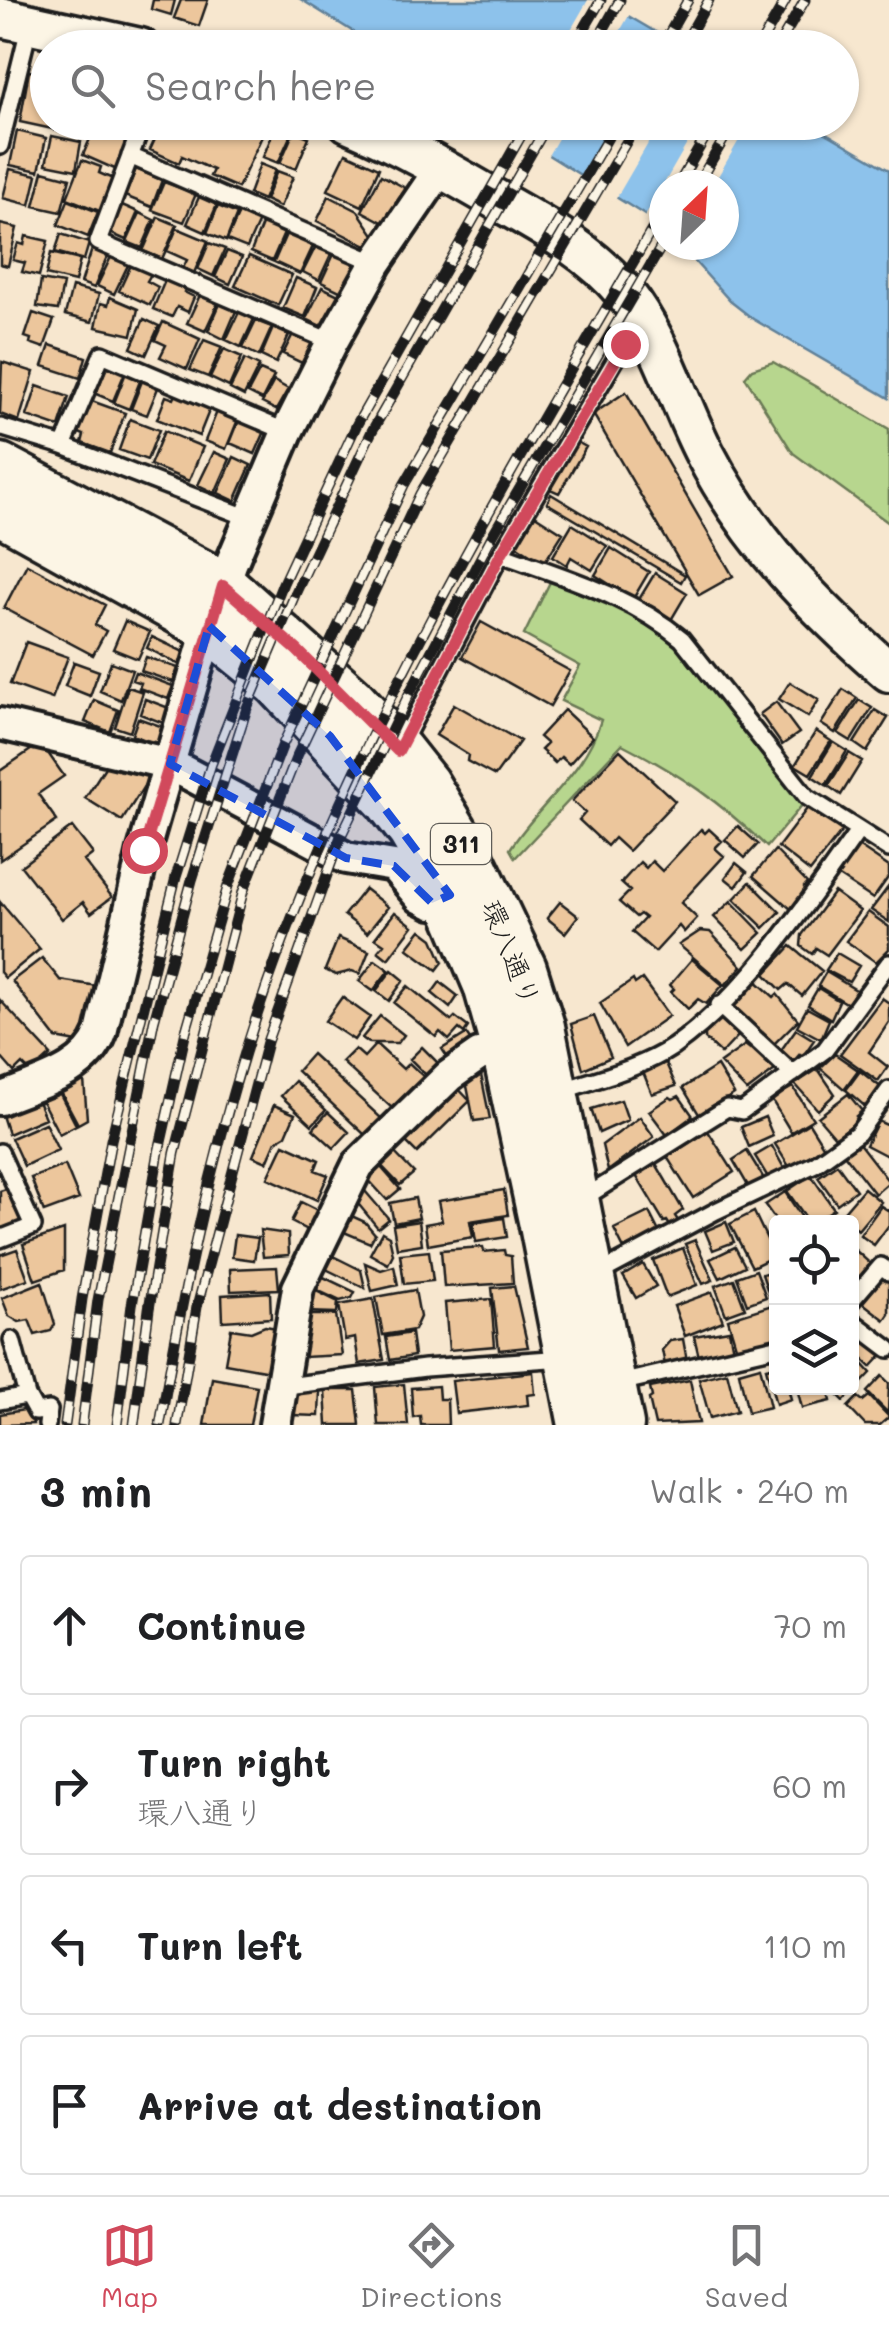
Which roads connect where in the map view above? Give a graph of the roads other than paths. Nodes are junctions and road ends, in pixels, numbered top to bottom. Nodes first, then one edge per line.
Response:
1 (15, 19) edge
2 (62, 30) edge
3 (137, 140) edge
4 (384, 140) edge
5 (0, 146) edge
6 (130, 156) junction
7 (441, 168) junction
8 (376, 264) junction
9 (641, 317) junction
10 (332, 342) junction
11 (0, 427) edge
12 (287, 432) junction
13 (63, 446) junction
14 (0, 468) edge
15 (0, 510) edge
16 (250, 518) junction
17 (501, 554) junction
18 (216, 606) junction
19 (889, 672) edge
20 (0, 724) edge
21 (398, 751) junction
22 (170, 764) junction
23 (859, 830) junction
24 (889, 848) edge
25 (450, 896) junction
26 (889, 963) edge
27 (719, 1005) junction
28 (506, 1049) junction
29 (793, 1074) junction
30 (889, 1090) edge
31 (553, 1094) junction
32 (0, 1099) edge
33 (0, 1152) edge
34 (575, 1203) junction
35 (0, 1239) edge
36 (889, 1272) edge
37 (588, 1279) junction
38 (859, 1292) edge
39 (859, 1325) edge
40 (12, 1340) dead end
41 (889, 1349) edge
42 (769, 1350) edge
43 (570, 1358) junction
44 (279, 1387) junction
45 (27, 1396) junction
46 (0, 1401) edge
47 (616, 1405) edge
48 (47, 1425) edge
49 (274, 1425) edge
50 (583, 1425) edge

1 - 2 street
1 - 5 lane
3 - 6 lane
4 - 7 street
6 - 8 lane
6 - 10 lane
7 - 8 street
7 - 9 street
8 - 10 street
9 - 17 lane
9 - 19 street
10 - 12 street
11 - 13 lane
12 - 13 lane
12 - 16 street
13 - 16 lane
14 - 18 main road, 環八通り / 311
15 - 18 main road, 環八通り / 311
16 - 18 street
17 - 21 lane
17 - 23 lane
18 - 21 main road, 環八通り / 311
18 - 22 street
18 - 25 main road, 環八通り / 311
20 - 22 street
21 - 31 main road, 環八通り / 311
22 - 25 street
22 - 32 street
23 - 24 lane
23 - 27 lane
25 - 28 main road, 環八通り / 311
26 - 29 lane
27 - 29 lane
27 - 31 lane
28 - 43 main road, 環八通り / 311
28 - 44 street
29 - 34 lane
30 - 37 lane
31 - 34 main road, 環八通り / 311
33 - 35 lane
34 - 37 main road, 環八通り / 311
36 - 38 lane
37 - 47 main road, 環八通り / 311
39 - 41 lane
40 - 45 lane
42 - 47 lane
43 - 44 lane
43 - 50 main road, 環八通り / 311
44 - 49 street
45 - 46 lane
45 - 48 lane

